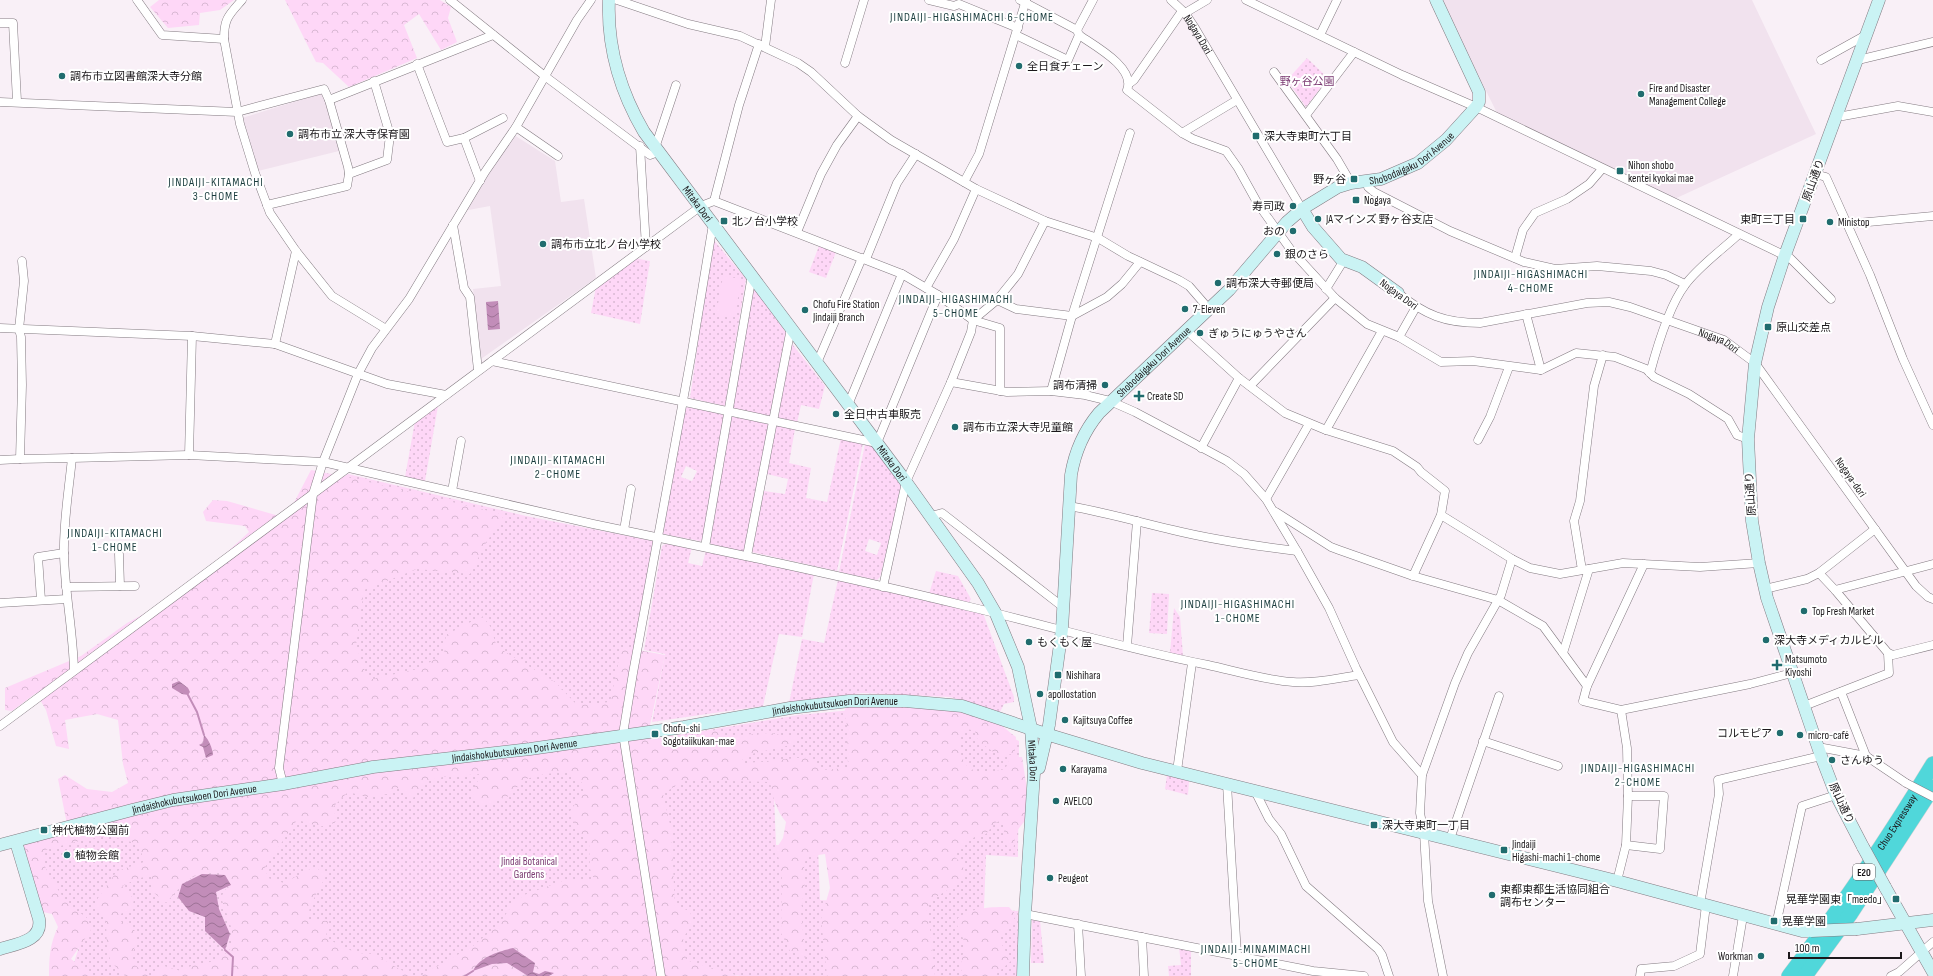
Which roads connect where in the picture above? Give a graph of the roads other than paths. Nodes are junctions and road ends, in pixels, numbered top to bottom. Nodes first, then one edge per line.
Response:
1 (137, 0) edge
2 (242, 0) edge
3 (450, 0) edge
4 (591, 0) edge
5 (609, 0) edge
6 (617, 0) edge
7 (771, 0) edge
8 (864, 0) edge
9 (929, 0) edge
10 (1093, 0) edge
11 (1171, 0) edge
12 (1207, 0) edge
13 (1246, 0) edge
14 (1337, 0) edge
15 (1436, 0) edge
16 (1879, 0) edge
17 (1024, 1) edge
18 (959, 2) edge
19 (1183, 12) junction
20 (0, 22) edge
21 (1017, 32) junction
22 (1078, 32) junction
23 (493, 35) junction
24 (1320, 35) junction
25 (1866, 35) junction
26 (224, 39) junction
27 (1933, 42) edge
28 (762, 45) junction
29 (1354, 52) junction
30 (1821, 60) dead end
31 (1858, 60) junction
32 (845, 63) dead end
33 (417, 64) junction
34 (1274, 72) dead end
35 (546, 77) junction
36 (374, 81) junction
37 (1130, 83) junction
38 (676, 85) dead end
39 (329, 100) junction
40 (1237, 100) junction
41 (17, 101) junction
42 (0, 102) edge
43 (1476, 108) junction
44 (237, 112) junction
45 (1933, 112) edge
46 (1838, 114) junction
47 (858, 116) junction
48 (1306, 116) junction
49 (503, 118) dead end
50 (516, 127) junction
51 (1130, 133) dead end
52 (1182, 133) junction
53 (464, 138) junction
54 (640, 146) junction
55 (656, 150) junction
56 (916, 154) junction
57 (558, 156) dead end
58 (1602, 169) junction
59 (349, 174) junction
60 (1815, 174) junction
61 (480, 181) junction
62 (964, 182) junction
63 (1351, 183) junction
64 (1368, 184) junction
65 (976, 189) junction
66 (714, 201) junction
67 (267, 205) junction
68 (701, 206) junction
69 (1302, 209) junction
70 (1933, 216) edge
71 (1045, 221) junction
72 (713, 224) junction
73 (1847, 224) junction
74 (453, 225) junction
75 (797, 232) junction
76 (1278, 232) junction
77 (1739, 234) junction
78 (1098, 238) junction
79 (646, 246) junction
80 (296, 251) junction
81 (1785, 255) junction
82 (1515, 258) junction
83 (864, 259) junction
84 (1344, 260) junction
85 (22, 261) dead end
86 (1140, 262) junction
87 (902, 274) junction
88 (752, 275) junction
89 (1685, 284) junction
90 (926, 288) junction
91 (1326, 289) junction
92 (1398, 293) joint
93 (938, 296) junction
94 (1335, 298) junction
95 (1832, 299) dead end
96 (997, 300) junction
97 (1416, 307) junction
98 (1209, 309) junction
99 (1526, 314) junction
100 (1072, 316) junction
101 (973, 320) junction
102 (1668, 321) junction
103 (0, 328) edge
104 (791, 328) junction
105 (19, 329) junction
106 (386, 329) junction
107 (1186, 330) junction
108 (1382, 331) junction
109 (192, 336) junction
110 (1399, 337) junction
111 (275, 344) junction
112 (1603, 355) junction
113 (492, 361) junction
114 (817, 362) junction
115 (1755, 363) junction
116 (1509, 367) junction
117 (478, 370) junction
118 (1541, 370) junction
119 (1650, 373) junction
120 (358, 374) junction
121 (1239, 378) junction
122 (951, 382) junction
123 (1250, 386) junction
124 (1000, 391) junction
125 (1051, 391) junction
126 (446, 395) junction
127 (1110, 401) junction
128 (682, 402) junction
129 (848, 405) junction
130 (728, 411) junction
131 (773, 421) junction
132 (1309, 424) junction
133 (1933, 425) edge
134 (1326, 430) junction
135 (1748, 439) junction
136 (1478, 440) dead end
137 (461, 441) dead end
138 (876, 443) junction
139 (1201, 448) junction
140 (189, 455) junction
141 (72, 458) junction
142 (20, 459) junction
143 (0, 460) edge
144 (323, 462) junction
145 (347, 468) junction
146 (906, 482) junction
147 (631, 489) dead end
148 (452, 491) junction
149 (313, 494) junction
150 (1266, 499) junction
151 (1069, 506) junction
152 (1274, 510) junction
153 (1441, 515) junction
154 (931, 516) junction
155 (1137, 521) junction
156 (1874, 529) junction
157 (624, 530) junction
158 (658, 538) junction
159 (705, 547) junction
160 (1297, 551) junction
161 (64, 553) junction
162 (119, 554) dead end
163 (747, 556) junction
164 (1512, 559) junction
165 (1759, 563) junction
166 (1644, 564) junction
167 (1933, 564) edge
168 (1585, 569) junction
169 (1905, 571) junction
170 (1819, 572) junction
171 (1413, 576) junction
172 (120, 586) junction
173 (135, 586) dead end
174 (883, 586) junction
175 (66, 587) junction
176 (1765, 589) junction
177 (1835, 590) junction
178 (67, 599) junction
179 (1933, 599) edge
180 (41, 600) junction
181 (1498, 600) junction
182 (0, 603) edge
183 (1063, 607) junction
184 (996, 614) junction
185 (1062, 629) junction
186 (1933, 645) edge
187 (1127, 646) junction
188 (1563, 653) junction
189 (1888, 653) junction
190 (1192, 663) junction
191 (74, 670) junction
192 (1792, 673) junction
193 (1359, 675) junction
194 (1587, 686) junction
195 (1841, 692) junction
196 (1499, 696) dead end
197 (1804, 706) junction
198 (1621, 710) junction
199 (0, 726) edge
200 (1031, 728) junction
201 (624, 734) junction
202 (1046, 734) junction
203 (1483, 741) junction
204 (1819, 751) junction
205 (1866, 756) junction
206 (1933, 764) edge
207 (1558, 766) dead end
208 (1177, 771) junction
209 (1422, 775) junction
210 (283, 784) junction
211 (1227, 784) junction
212 (1933, 787) edge
213 (1255, 791) junction
214 (1033, 795) junction
215 (1836, 795) junction
216 (1628, 796) junction
217 (1933, 797) edge
218 (1424, 833) junction
219 (1450, 839) junction
220 (16, 842) junction
221 (0, 844) edge
222 (1626, 845) junction
223 (1617, 881) junction
224 (1703, 905) junction
225 (1025, 914) junction
226 (1743, 916) junction
227 (1933, 920) edge
228 (1905, 923) junction
229 (1078, 924) junction
230 (1776, 925) junction
231 (1142, 937) junction
232 (1933, 942) edge
233 (0, 949) edge
234 (1922, 952) junction
235 (1237, 956) junction
236 (1933, 972) edge
237 (661, 976) edge
238 (1024, 976) edge
239 (1081, 976) edge
240 (1144, 976) edge
241 (1364, 976) edge
242 (1390, 976) edge
243 (1443, 976) edge
244 (1640, 976) edge
245 (1733, 976) edge
246 (1789, 976) edge
247 (1805, 976) edge
248 (1891, 976) edge

1 - 26 street
2 - 26 street
3 - 23 street
4 - 35 street
5 - 55 street, Mitaka Dori
6 - 28 street
7 - 28 street
8 - 32 street
9 - 18 street
10 - 22 street
11 - 19 street, Nogaya Dori
12 - 19 street
13 - 24 street
14 - 24 street
15 - 43 street
16 - 25 street, 原山通り
17 - 21 street
17 - 22 street
18 - 21 street
19 - 37 street
19 - 40 street, Nogaya Dori
20 - 41 street
21 - 22 street
21 - 62 street
22 - 37 street
23 - 33 street
23 - 35 street
24 - 29 street
25 - 30 street
25 - 31 street, 原山通り
26 - 44 street
27 - 31 street
28 - 47 street
28 - 66 street
29 - 43 street
29 - 48 street
31 - 46 street, 原山通り
33 - 36 street
33 - 53 street
34 - 48 street
35 - 50 street
35 - 54 street
36 - 39 street
36 - 59 street
37 - 52 street
38 - 55 street
39 - 44 street
39 - 59 street
40 - 52 street
40 - 69 street, Nogaya Dori
41 - 42 street
41 - 44 street
43 - 58 street
43 - 64 street, Shobodaigaku Dori Avenue
44 - 67 street
45 - 46 street
46 - 60 street, 原山通り
47 - 56 street
47 - 75 street
48 - 63 street
49 - 53 street
50 - 57 street
50 - 61 street
51 - 78 street
52 - 76 street
53 - 61 street
54 - 55 street
54 - 79 street
55 - 68 street, Mitaka Dori
56 - 62 street
56 - 83 street
58 - 77 street
58 - 82 street
59 - 67 street
60 - 73 street
60 - 81 street, 原山通り
61 - 74 street
62 - 65 street
63 - 64 street, Shobodaigaku Dori Avenue
63 - 69 street, Shobodaigaku Dori Avenue
64 - 82 street
65 - 71 street
65 - 90 street
66 - 68 street
66 - 75 street
67 - 80 street
68 - 72 street, Mitaka Dori
68 - 79 street
69 - 76 street, Shobodaigaku Dori Avenue
69 - 84 street, Nogaya Dori
70 - 73 street
71 - 78 street
71 - 96 street
72 - 88 street, Mitaka Dori
72 - 128 street
73 - 133 street
74 - 106 street
74 - 117 street
75 - 83 street
76 - 91 street
76 - 98 street, Shobodaigaku Dori Avenue
77 - 81 street
77 - 89 street
78 - 86 street
78 - 100 street
79 - 113 street
80 - 106 street
80 - 111 street
81 - 95 street
81 - 115 street, 原山通り
82 - 89 street
83 - 87 street
83 - 114 street
84 - 91 street
84 - 92 street, Nogaya Dori
85 - 105 street
86 - 98 street
86 - 100 street
87 - 90 street
87 - 129 street
88 - 104 street, Mitaka Dori
88 - 130 street
89 - 102 street
90 - 93 street
91 - 94 street
92 - 97 street, Nogaya Dori
93 - 101 street
93 - 138 street
94 - 108 street
94 - 123 street
96 - 100 street
96 - 101 street
97 - 99 street, Nogaya Dori
97 - 110 street
98 - 107 street, Shobodaigaku Dori Avenue
99 - 102 street, Nogaya Dori
99 - 118 street
100 - 125 street
101 - 122 street
101 - 124 street
102 - 115 street, Nogaya Dori
102 - 119 street
103 - 105 street
104 - 114 street, Mitaka Dori
104 - 131 street
105 - 109 street
105 - 142 street
106 - 120 street
107 - 121 street
107 - 127 street, Shobodaigaku Dori Avenue
108 - 110 street
108 - 134 street
109 - 111 street
109 - 140 street
110 - 116 street
111 - 120 street
112 - 118 street
112 - 119 street
112 - 168 street
113 - 117 street
113 - 128 street
114 - 129 street, Mitaka Dori
115 - 135 street, 原山通り
115 - 156 street, Nogaya-dori
116 - 118 street
116 - 136 street
117 - 126 street
119 - 135 street
120 - 126 street
120 - 144 street
121 - 123 street
121 - 139 street
122 - 124 street
122 - 146 street
123 - 132 street
124 - 125 street
125 - 127 street
126 - 145 street
127 - 139 street
127 - 151 street, Shobodaigaku Dori Avenue
128 - 130 street
128 - 158 street
129 - 138 street, Mitaka Dori
130 - 131 street
130 - 159 street
131 - 138 street
131 - 163 street
132 - 134 street
132 - 150 street
134 - 153 street
135 - 165 street, 原山通り
137 - 148 street
138 - 146 street, Mitaka Dori
139 - 150 street
140 - 141 street
140 - 144 street
141 - 142 street
141 - 161 street
142 - 143 street
144 - 145 street
144 - 149 street
145 - 148 street
145 - 149 street
146 - 154 street, Mitaka Dori
146 - 174 street
147 - 157 street
148 - 157 street
149 - 191 street
149 - 210 street
150 - 152 street
151 - 155 street
151 - 183 street, Shobodaigaku Dori Avenue
152 - 160 street
152 - 171 street
153 - 164 street
153 - 171 street
154 - 183 street
154 - 184 street, Mitaka Dori
155 - 160 street
155 - 187 street
156 - 169 street, Nogaya-dori
156 - 170 street
157 - 158 street
158 - 159 street
158 - 201 street
159 - 163 street
160 - 193 street
161 - 175 street
161 - 180 street
162 - 172 street
163 - 174 street
164 - 168 street
164 - 181 street
165 - 166 street
165 - 176 street, 原山通り
166 - 168 street
166 - 194 street
167 - 169 street
168 - 188 street
169 - 177 street
169 - 179 street, Nogaya-dori
170 - 176 street
170 - 177 street
171 - 181 street
172 - 173 street
172 - 175 street
174 - 184 street
175 - 178 street
176 - 192 street, 原山通り
177 - 189 street
178 - 180 street
178 - 191 street
180 - 182 street
181 - 188 street
181 - 209 street
183 - 185 street, Shobodaigaku Dori Avenue
184 - 185 street
184 - 200 street, Mitaka Dori
185 - 187 street
185 - 202 street, Shobodaigaku Dori Avenue
186 - 189 street
187 - 190 street
188 - 194 street
189 - 195 street
190 - 193 street
190 - 208 street
191 - 199 street
192 - 197 street, 原山通り
192 - 198 street
193 - 209 street
194 - 198 street
195 - 197 street
195 - 205 street
196 - 203 street
197 - 204 street, 原山通り
198 - 216 street
200 - 201 street, Jindaishokubutsukoen Dori Avenue
200 - 202 street, Jindaishokubutsukoen Dori Avenue
200 - 214 street, Mitaka Dori
201 - 210 street, Jindaishokubutsukoen Dori Avenue
201 - 237 street
202 - 208 street, Jindaishokubutsukoen Dori Avenue
202 - 214 street, Shobodaigaku Dori Avenue
203 - 207 street
203 - 219 street
204 - 205 street
204 - 215 street, 原山通り
204 - 224 street
205 - 217 street, bridge
206 - 246 highway, Chuo Expressway / E20
208 - 211 street, Jindaishokubutsukoen Dori Avenue
209 - 218 street
210 - 220 street, Jindaishokubutsukoen Dori Avenue
211 - 213 street, Jindaishokubutsukoen Dori Avenue
211 - 235 street
212 - 247 highway, Chuo Expressway / E20
213 - 218 street, Jindaishokubutsukoen Dori Avenue
213 - 242 street
214 - 225 street, Mitaka Dori
215 - 228 street, 原山通り, bridge
215 - 230 street
216 - 222 street
216 - 222 street
218 - 219 street, Jindaishokubutsukoen Dori Avenue
218 - 243 street
219 - 223 street, Jindaishokubutsukoen Dori Avenue
220 - 221 street, Jindaishokubutsukoen Dori Avenue
220 - 233 street
222 - 223 street
223 - 224 street, Jindaishokubutsukoen Dori Avenue
224 - 226 street, Jindaishokubutsukoen Dori Avenue
224 - 244 street
225 - 229 street
225 - 238 street, Mitaka Dori
226 - 230 street, Jindaishokubutsukoen Dori Avenue
226 - 245 street
227 - 228 street, Jindaishokubutsukoen Dori Avenue
228 - 230 street, Jindaishokubutsukoen Dori Avenue, bridge
228 - 234 street, 原山通り
229 - 231 street
229 - 239 street
231 - 235 street
231 - 240 street
232 - 234 street
234 - 236 street, 原山通り
234 - 248 street
235 - 241 street

